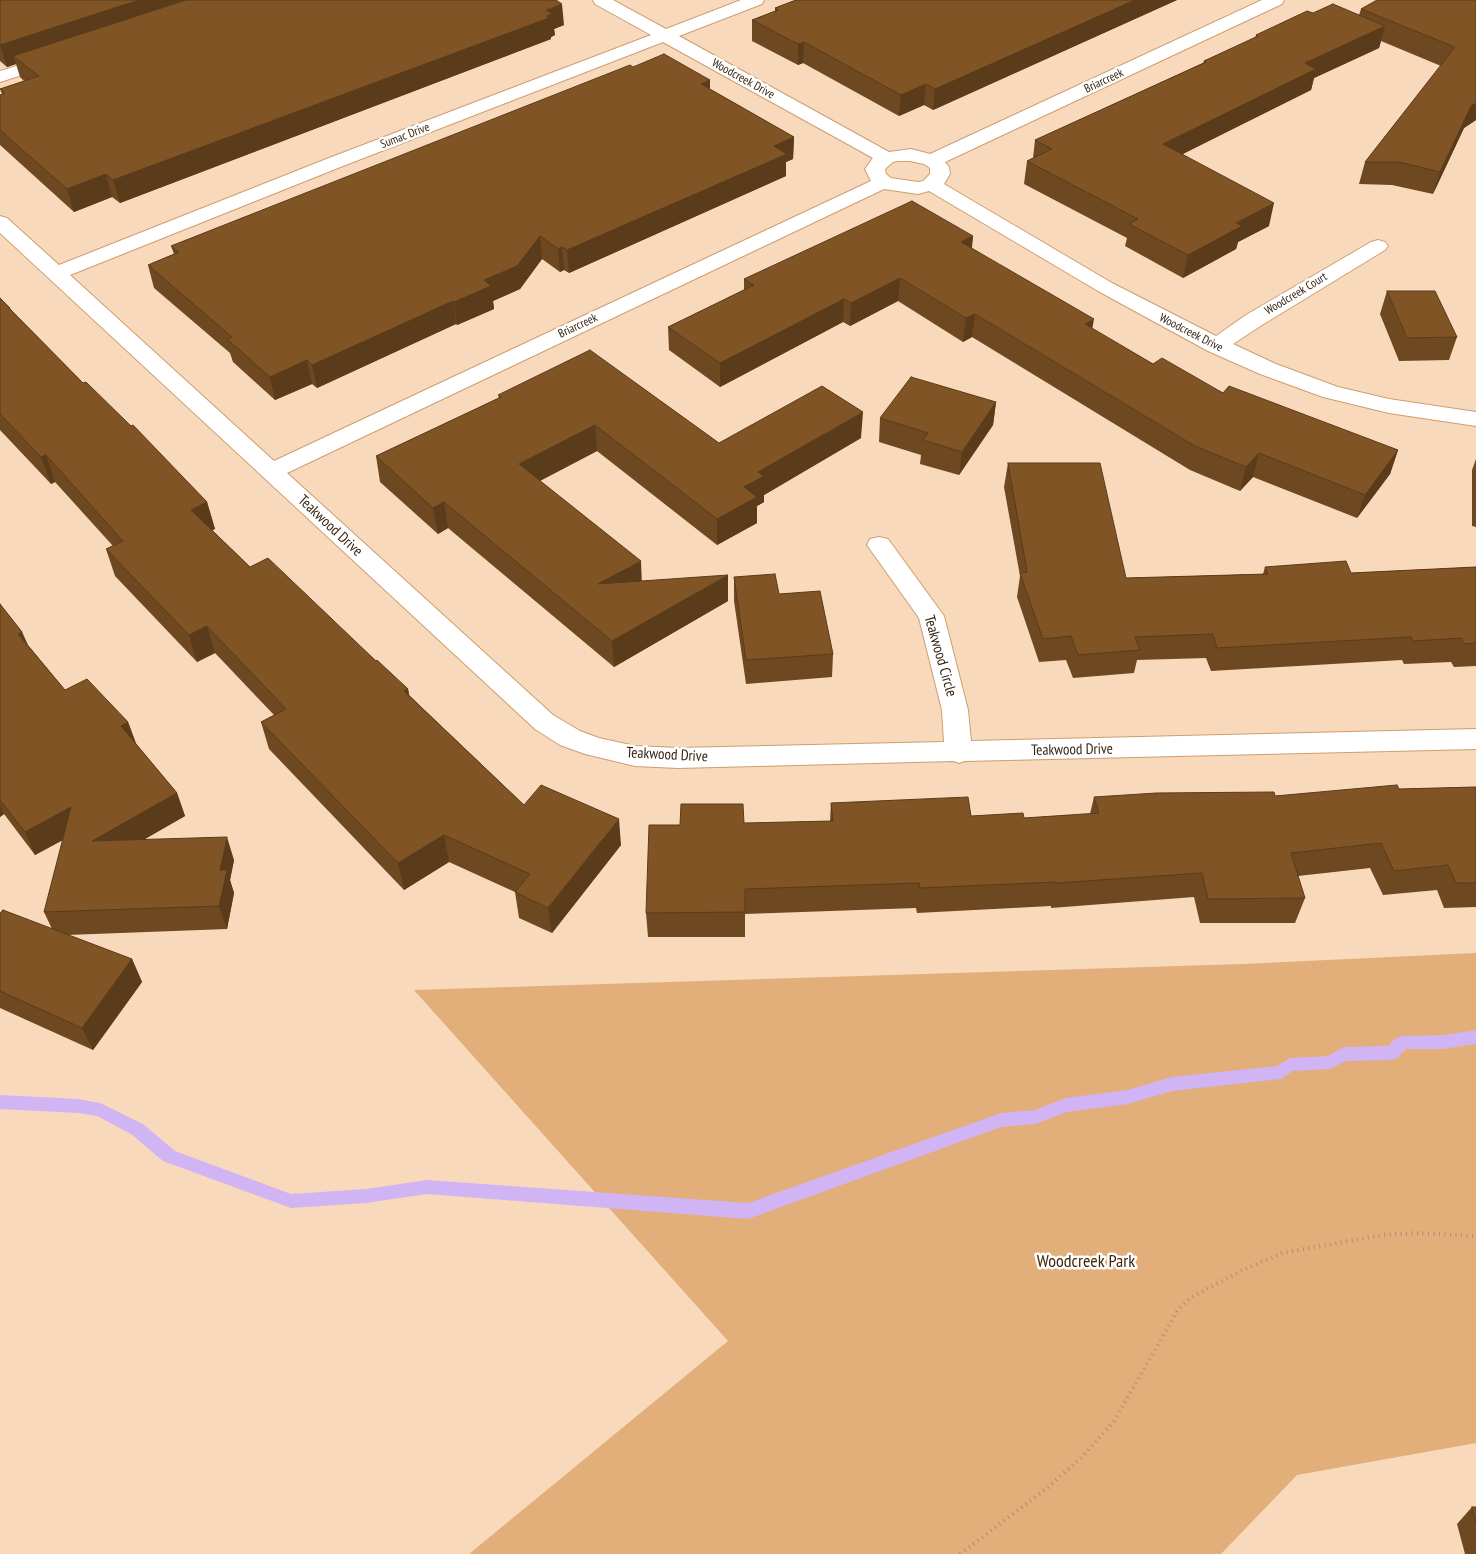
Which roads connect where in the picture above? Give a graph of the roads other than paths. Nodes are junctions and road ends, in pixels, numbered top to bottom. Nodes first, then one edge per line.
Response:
1 (601, 0) edge
2 (756, 0) edge
3 (1276, 0) edge
4 (665, 36) junction
5 (74, 52) edge
6 (0, 77) edge
7 (886, 158) junction
8 (931, 161) junction
9 (884, 182) junction
10 (931, 184) junction
11 (0, 222) edge
12 (1378, 246) dead end
13 (55, 274) junction
14 (1216, 346) junction
15 (1476, 419) edge
16 (272, 471) junction
17 (879, 545) dead end
18 (1476, 739) edge
19 (959, 753) junction

1 - 4 street, Woodcreek Drive
2 - 4 street, Sumac Drive
3 - 8 street, Briarcreek
4 - 7 street, Woodcreek Drive
4 - 13 street, Sumac Drive
5 - 6 street
7 - 8 street
7 - 9 street
8 - 10 street
9 - 10 street
9 - 16 street, Briarcreek
10 - 14 street, Woodcreek Drive
11 - 13 street, Teakwood Drive
12 - 14 street, Woodcreek Court
13 - 16 street, Teakwood Drive
14 - 15 street, Woodcreek Drive
16 - 19 street, Teakwood Drive
17 - 19 street, Teakwood Circle
18 - 19 street, Teakwood Drive

